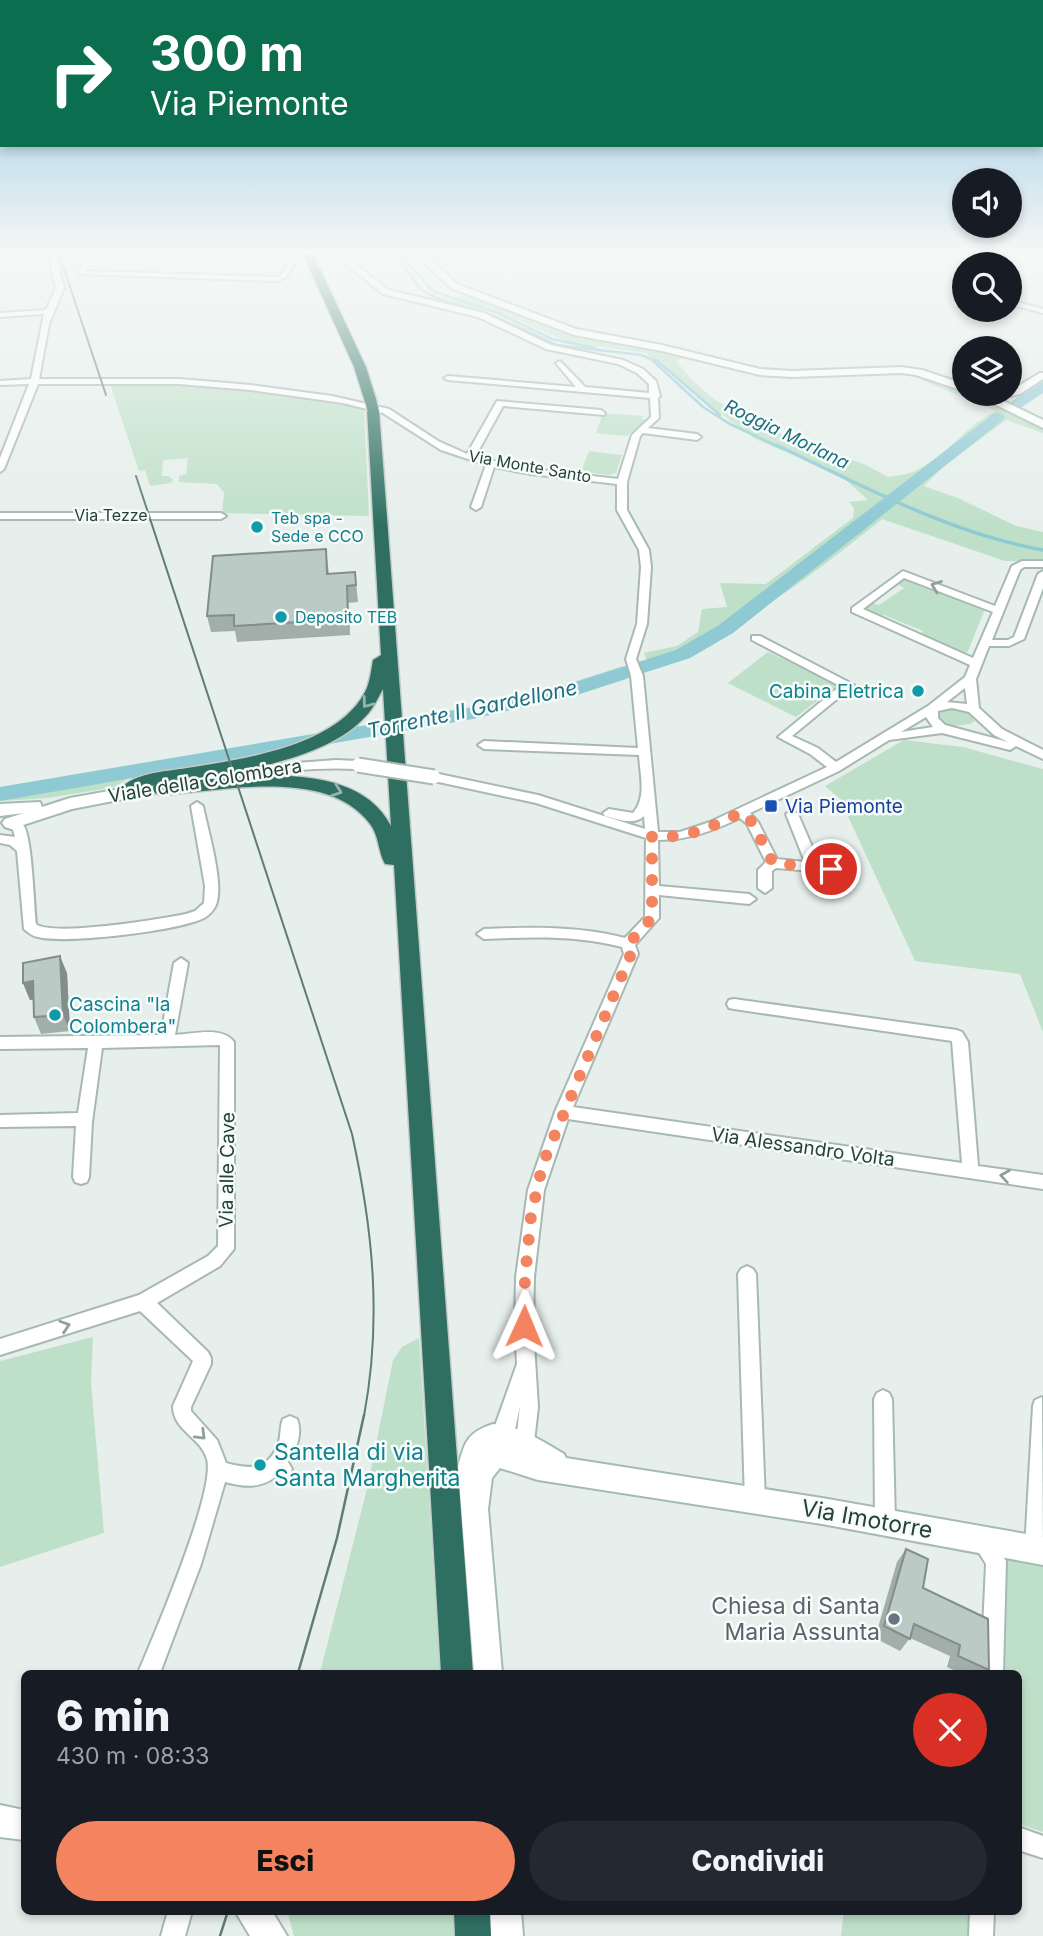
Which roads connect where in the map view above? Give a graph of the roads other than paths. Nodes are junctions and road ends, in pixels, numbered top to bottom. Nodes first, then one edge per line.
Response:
1 (41, 344) edge
2 (350, 344) edge
3 (543, 344) edge
4 (642, 344) edge
5 (560, 363) dead end
6 (1043, 375) edge
7 (448, 379) dead end
8 (34, 381) junction
9 (0, 383) edge
10 (952, 384) edge
11 (1022, 389) edge
12 (582, 390) junction
13 (655, 393) junction
14 (370, 406) junction
15 (1006, 406) edge
16 (601, 413) dead end
17 (1043, 424) edge
18 (641, 430) junction
19 (697, 436) dead end
20 (471, 456) junction
21 (491, 463) junction
22 (0, 469) edge
23 (622, 482) junction
24 (476, 507) dead end
25 (0, 516) edge
26 (221, 516) dead end
27 (382, 540) junction
28 (1041, 568) edge
29 (999, 611) junction
30 (756, 638) dead end
31 (986, 643) junction
32 (978, 664) junction
33 (970, 679) junction
34 (932, 708) junction
35 (974, 709) junction
36 (987, 723) junction
37 (942, 729) junction
38 (882, 740) junction
39 (484, 745) dead end
40 (644, 752) junction
41 (1043, 756) edge
42 (835, 768) junction
43 (148, 789) junction
44 (649, 791) junction
45 (126, 793) junction
46 (197, 806) dead end
47 (742, 812) junction
48 (587, 813) junction
49 (792, 814) dead end
50 (4, 823) edge
51 (652, 836) junction
52 (773, 863) junction
53 (814, 867) junction
54 (848, 870) dead end
55 (765, 888) dead end
56 (652, 890) junction
57 (749, 899) dead end
58 (408, 932) junction
59 (484, 934) dead end
60 (628, 944) junction
61 (181, 963) dead end
62 (734, 1004) dead end
63 (96, 1041) junction
64 (167, 1041) junction
65 (0, 1043) edge
66 (563, 1112) junction
67 (85, 1119) junction
68 (0, 1121) edge
69 (967, 1170) junction
70 (81, 1177) dead end
71 (1043, 1182) edge
72 (747, 1274) dead end
73 (143, 1302) junction
74 (0, 1347) edge
75 (525, 1367) junction
76 (883, 1399) dead end
77 (1042, 1406) edge
78 (290, 1425) dead end
79 (502, 1437) junction
80 (521, 1453) junction
81 (219, 1471) junction
82 (755, 1501) junction
83 (475, 1508) junction
84 (885, 1522) junction
85 (979, 1538) junction
86 (1039, 1550) edge
87 (150, 1670) edge
88 (457, 1670) edge
89 (488, 1670) edge
90 (992, 1670) edge
91 (0, 1821) edge
92 (21, 1824) edge
93 (1022, 1839) edge
94 (1043, 1847) edge
95 (179, 1915) edge
96 (472, 1915) edge
97 (505, 1915) edge
98 (982, 1915) edge
99 (173, 1936) edge
100 (473, 1936) edge
101 (507, 1936) edge
102 (981, 1936) edge

1 - 8 street
2 - 14 highway
3 - 13 street
4 - 10 street
5 - 12 street
6 - 11 street
7 - 12 street
8 - 9 street, Via Monte Santo
8 - 14 street, Via Monte Santo
8 - 22 street
12 - 13 street
13 - 18 street
14 - 20 street, Via Monte Santo
14 - 27 highway
15 - 17 street
16 - 20 street
18 - 19 street
18 - 23 street
20 - 21 street, Via Monte Santo
21 - 23 street, Via Monte Santo
21 - 24 street
23 - 40 street
25 - 26 street, Via Tezze
27 -> 45 highway
27 - 58 highway
28 - 29 street
28 - 31 street
29 - 31 street
29 -> 32 street
30 - 42 street
31 - 32 street
32 - 33 street
33 - 34 street
33 - 35 street
34 - 35 street
34 - 37 street
34 - 38 street
35 - 36 street
36 - 37 street
36 - 41 street
37 - 38 street
37 - 41 street
38 - 42 street
39 - 40 street
40 - 44 street
42 - 47 street
43 - 45 street, Viale della Colombera
43 - 48 street, Viale della Colombera, bridge
43 -> 58 highway
44 - 48 street, Viale della Colombera
44 - 51 street
45 - 50 street, Viale della Colombera
46 - 50 street
47 - 51 street
47 - 52 street
48 - 51 street, Viale della Colombera
49 - 53 street
51 - 56 street
52 - 53 street
52 - 55 street
53 - 54 street
56 - 57 street
56 - 60 street
58 - 88 highway
59 - 60 street
60 - 66 street
61 - 64 street
62 - 69 street
63 - 64 street
63 - 65 street
63 - 67 street
64 - 73 street, Via alle Cave
66 - 69 street, Via Alessandro Volta
66 - 75 street
67 - 68 street
67 - 70 street
71 -> 69 street, Via Alessandro Volta
72 - 82 street
74 -> 73 street
73 -> 81 street
75 - 79 street
75 - 80 street
76 - 84 street
77 - 86 street, Via Imotorre
78 - 81 street
79 - 80 street, Via Imotorre
79 - 83 street
80 - 82 street, Via Imotorre
80 - 83 street
81 - 87 street
82 - 84 street, Via Imotorre
83 - 89 street
84 - 85 street, Via Imotorre
85 - 86 street, Via Imotorre
85 - 90 street
91 - 92 street
93 - 94 street
95 - 99 street
96 - 100 highway
97 - 101 street
98 - 102 street

